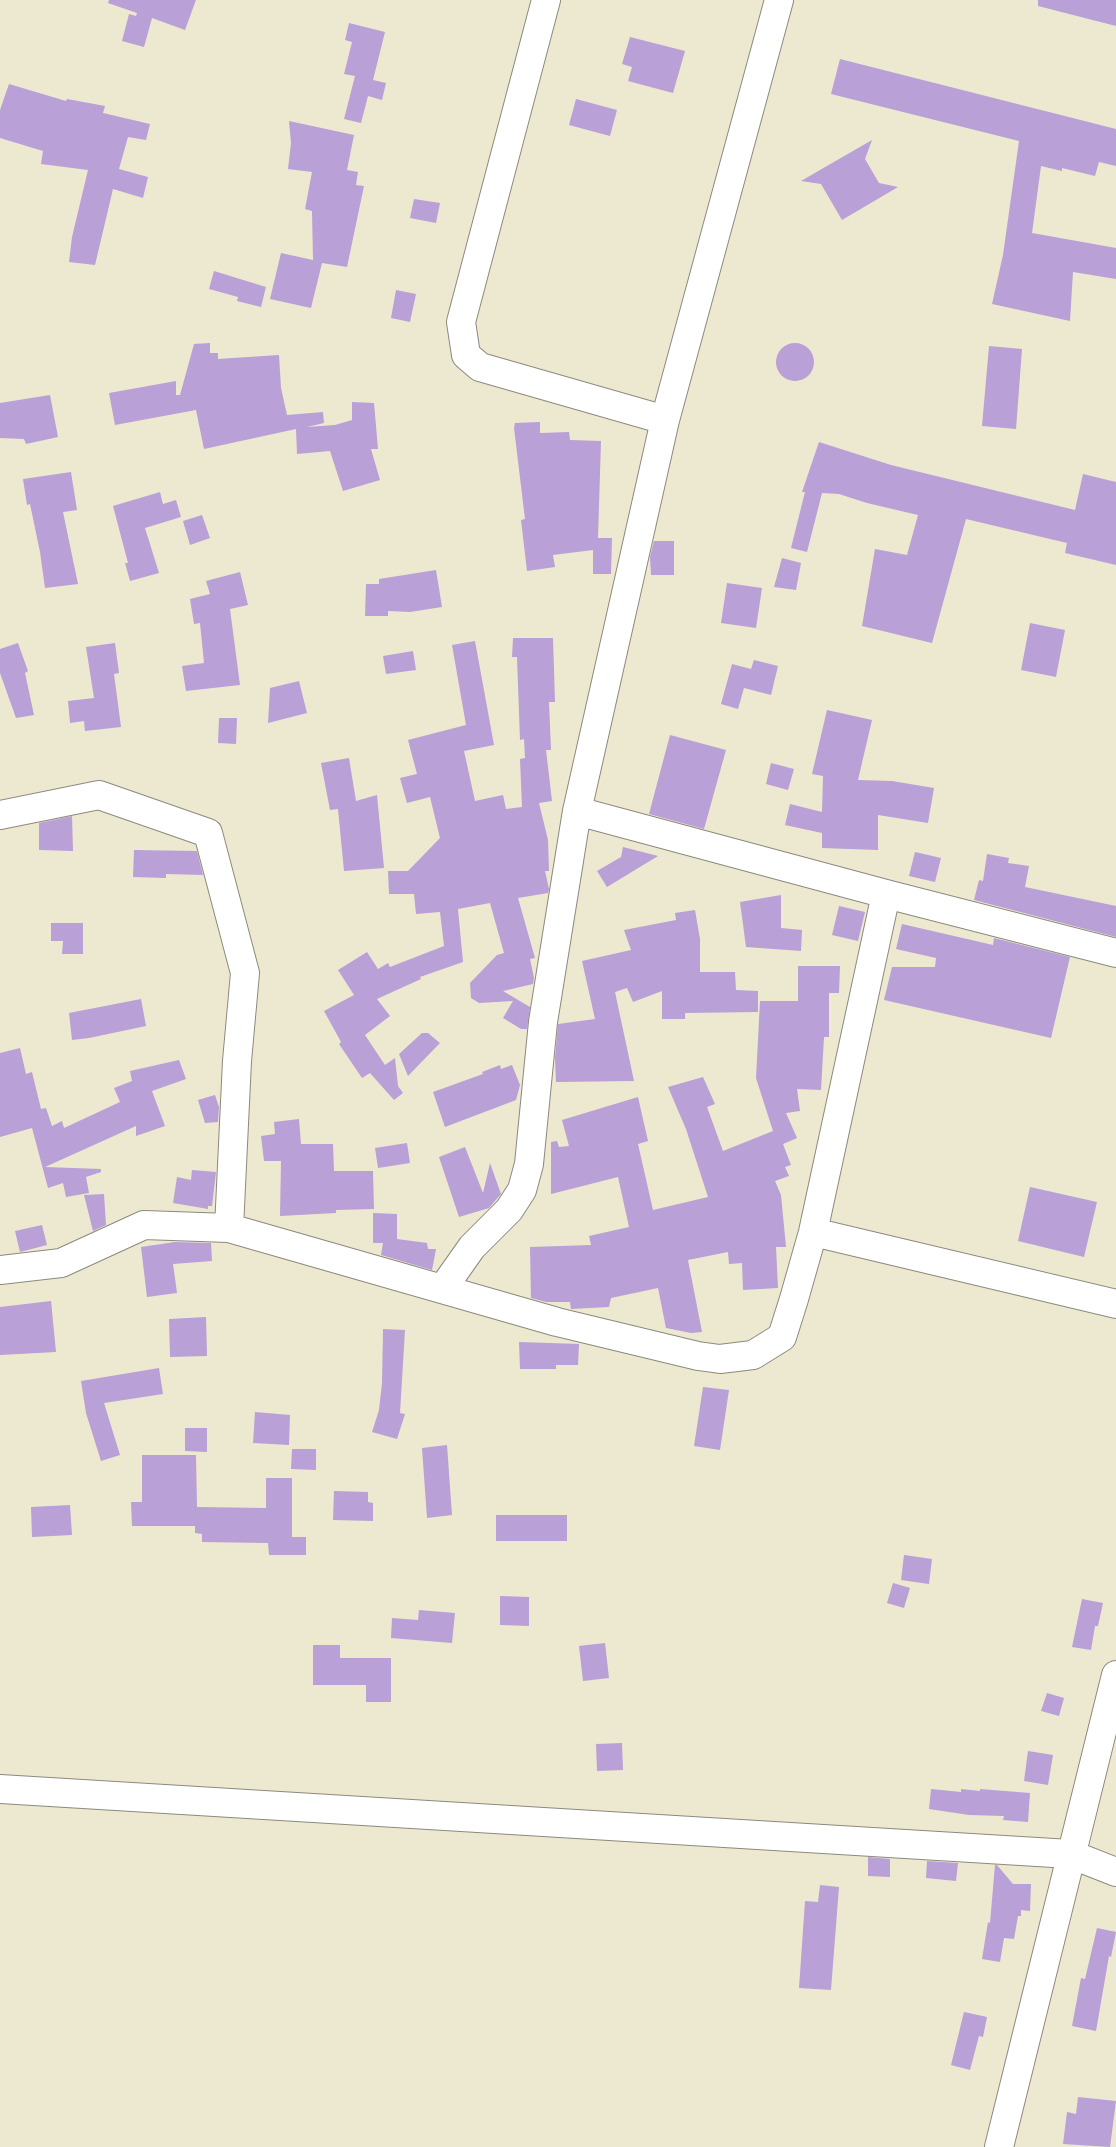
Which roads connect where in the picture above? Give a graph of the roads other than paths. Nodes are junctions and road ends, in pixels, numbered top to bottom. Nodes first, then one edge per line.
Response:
1 (546, 0) edge
2 (779, 0) edge
3 (665, 420) junction
4 (577, 811) junction
5 (0, 815) edge
6 (886, 894) junction
7 (1116, 953) edge
8 (229, 1228) junction
9 (813, 1232) junction
10 (0, 1270) edge
11 (443, 1288) junction
12 (1116, 1304) edge
13 (1116, 1675) edge
14 (0, 1789) edge
15 (1070, 1854) junction
16 (1116, 1872) edge
17 (999, 2147) edge

1 - 3 street
2 - 3 street
3 - 4 street
4 - 6 street
4 - 11 street
5 - 8 street
6 - 7 street
6 - 9 street
8 - 10 street
8 - 11 street
9 - 11 street
9 - 12 street
13 - 15 street
14 - 15 street
15 - 16 street
15 - 17 street

